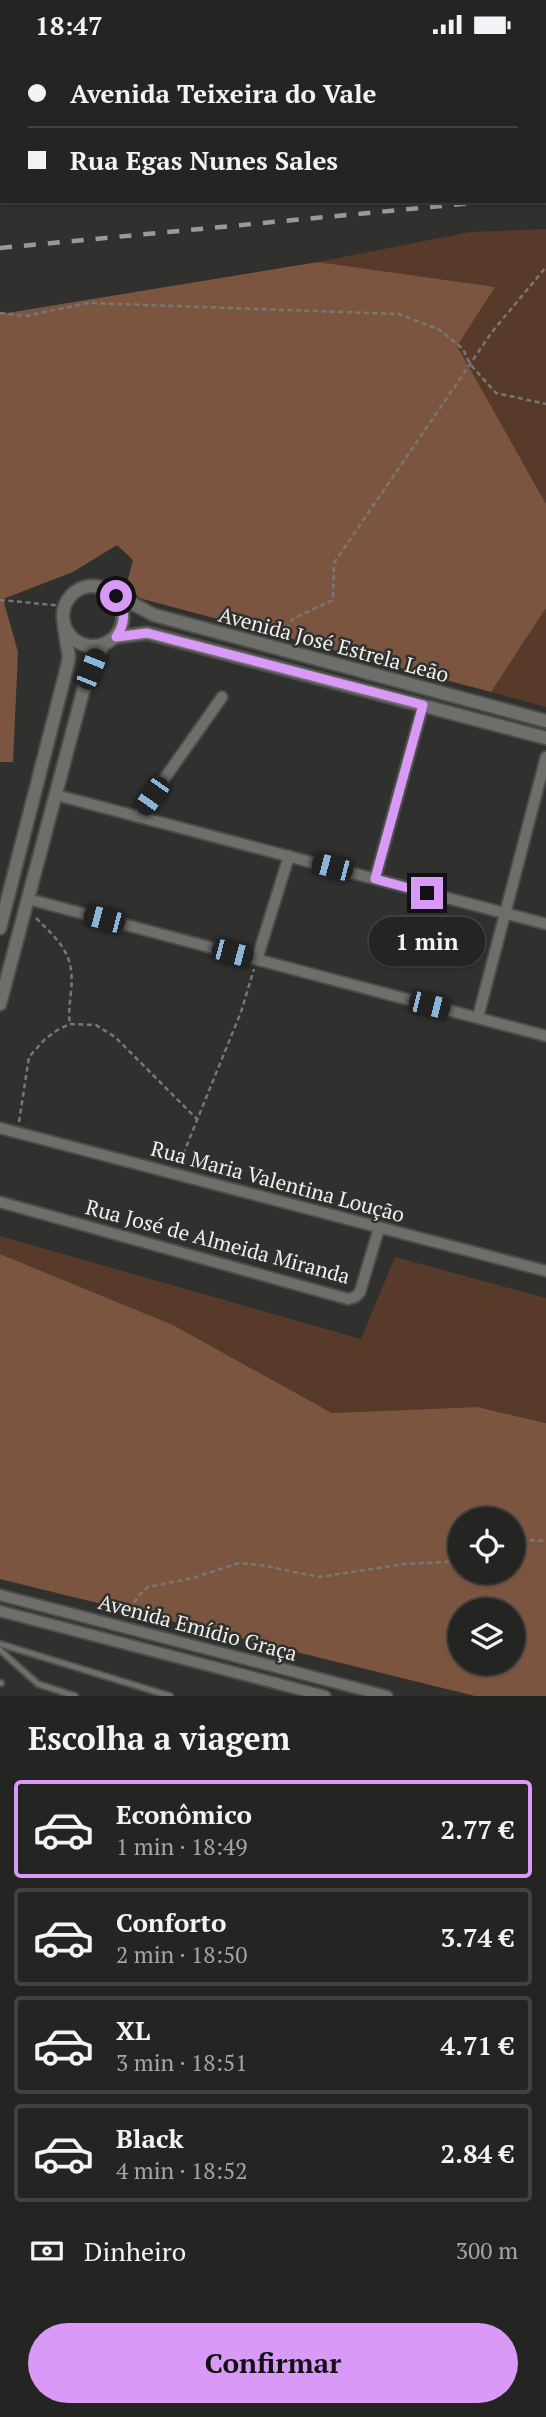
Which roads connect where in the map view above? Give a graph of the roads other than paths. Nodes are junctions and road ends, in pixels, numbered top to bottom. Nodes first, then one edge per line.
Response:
1 (116, 596) junction
2 (64, 626) junction
3 (116, 637) junction
4 (103, 646) junction
5 (222, 697) dead end
6 (423, 705) junction
7 (546, 721) edge
8 (546, 738) edge
9 (546, 757) edge
10 (55, 795) junction
11 (138, 816) junction
12 (289, 856) junction
13 (375, 879) junction
14 (27, 903) junction
15 (505, 913) junction
16 (546, 924) edge
17 (0, 928) edge
18 (257, 959) junction
19 (0, 1004) edge
20 (478, 1017) junction
21 (546, 1036) edge
22 (0, 1128) edge
23 (0, 1202) edge
24 (379, 1228) junction
25 (546, 1271) edge
26 (0, 1595) edge
27 (0, 1611) edge
28 (0, 1644) edge
29 (0, 1650) edge
30 (317, 1695) edge
31 (75, 1696) edge
32 (170, 1696) edge
33 (387, 1696) edge

1 - 2 street
1 - 3 street
1 - 7 street, Avenida José Estrela Leão
2 - 4 street
2 - 17 street
3 - 4 street
3 - 6 street, Avenida José Estrela Leão
4 - 10 street
5 - 11 street
6 - 8 street, Avenida José Estrela Leão
6 - 13 street
9 - 15 street
10 - 11 street
10 - 14 street
11 - 12 street
12 - 13 street
12 - 18 street
13 - 15 street
14 - 18 street
14 - 19 street
15 - 16 street
15 - 20 street
18 - 20 street
20 - 21 street
22 - 24 street, Rua Maria Valentina Loução
23 - 24 street, Rua José de Almeida Miranda
24 - 25 street, Rua Maria Valentina Loução
26 - 33 street, Avenida Emídio Graça
27 - 30 street, Avenida Emídio Graça
28 - 32 lane
29 - 31 lane

